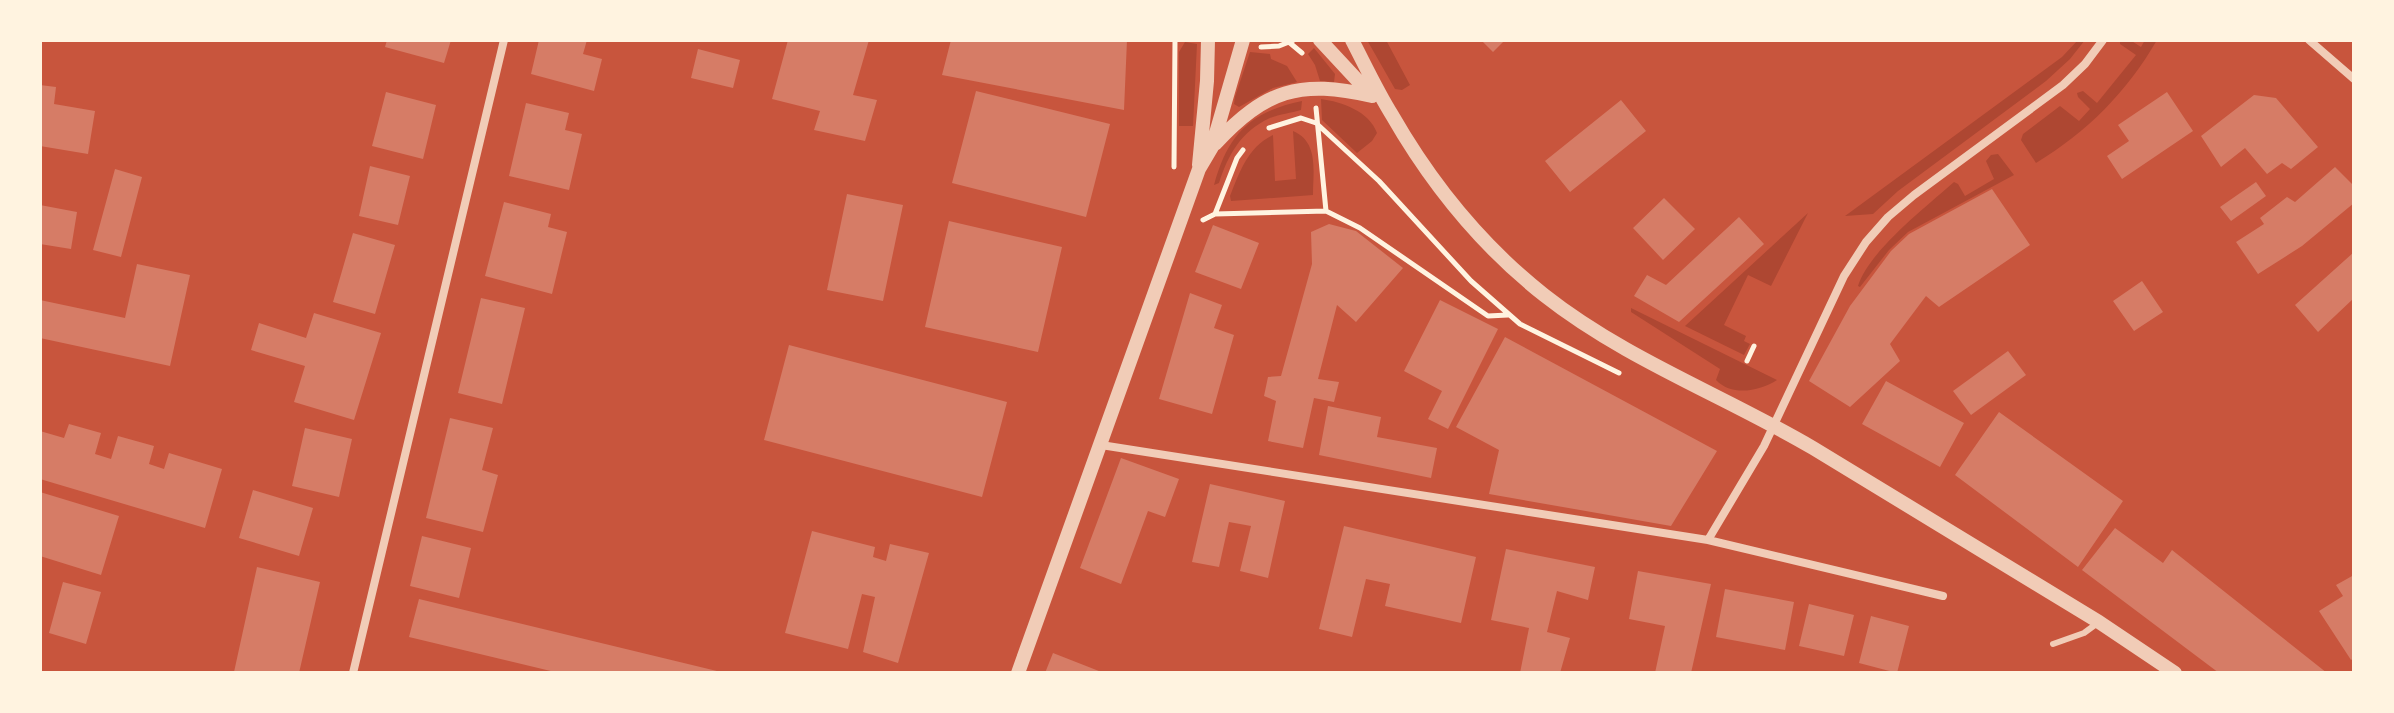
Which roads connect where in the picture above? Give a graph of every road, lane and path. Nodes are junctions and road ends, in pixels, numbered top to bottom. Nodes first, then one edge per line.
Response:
1 (504, 40) edge
2 (1175, 40) edge
3 (1208, 40) edge
4 (1294, 40) edge
5 (1320, 40) edge
6 (1352, 40) edge
7 (2103, 40) edge
8 (2309, 40) edge
9 (1247, 43) edge
10 (2354, 79) edge
11 (1372, 96) junction
12 (1316, 106) dead end
13 (1390, 113) junction
14 (1316, 123) junction
15 (1267, 129) dead end
16 (1212, 147) junction
17 (1246, 147) dead end
18 (1199, 169) junction
19 (1174, 178) dead end
20 (1326, 211) junction
21 (1754, 346) dead end
22 (1747, 361) dead end
23 (1774, 425) junction
24 (1101, 445) junction
25 (1708, 540) junction
26 (1943, 596) dead end
27 (2099, 622) junction
28 (2053, 644) dead end
29 (353, 673) edge
30 (1018, 673) edge
31 (2175, 673) edge

1 - 29 street
2 - 19 path
3 - 18 street
4 - 9 path
5 - 11 street
6 - 13 street
7 - 23 street
8 - 10 street
9 - 16 street
11 - 13 street
11 - 16 street
12 - 14 path
13 - 23 street
14 - 15 path
14 - 20 path
14 - 20 path
16 - 18 street
17 - 20 path
18 - 24 street
21 - 22 path
23 - 25 street
23 - 27 street
24 - 25 street
24 - 30 street
25 - 26 street
27 - 28 lane
27 - 31 street

